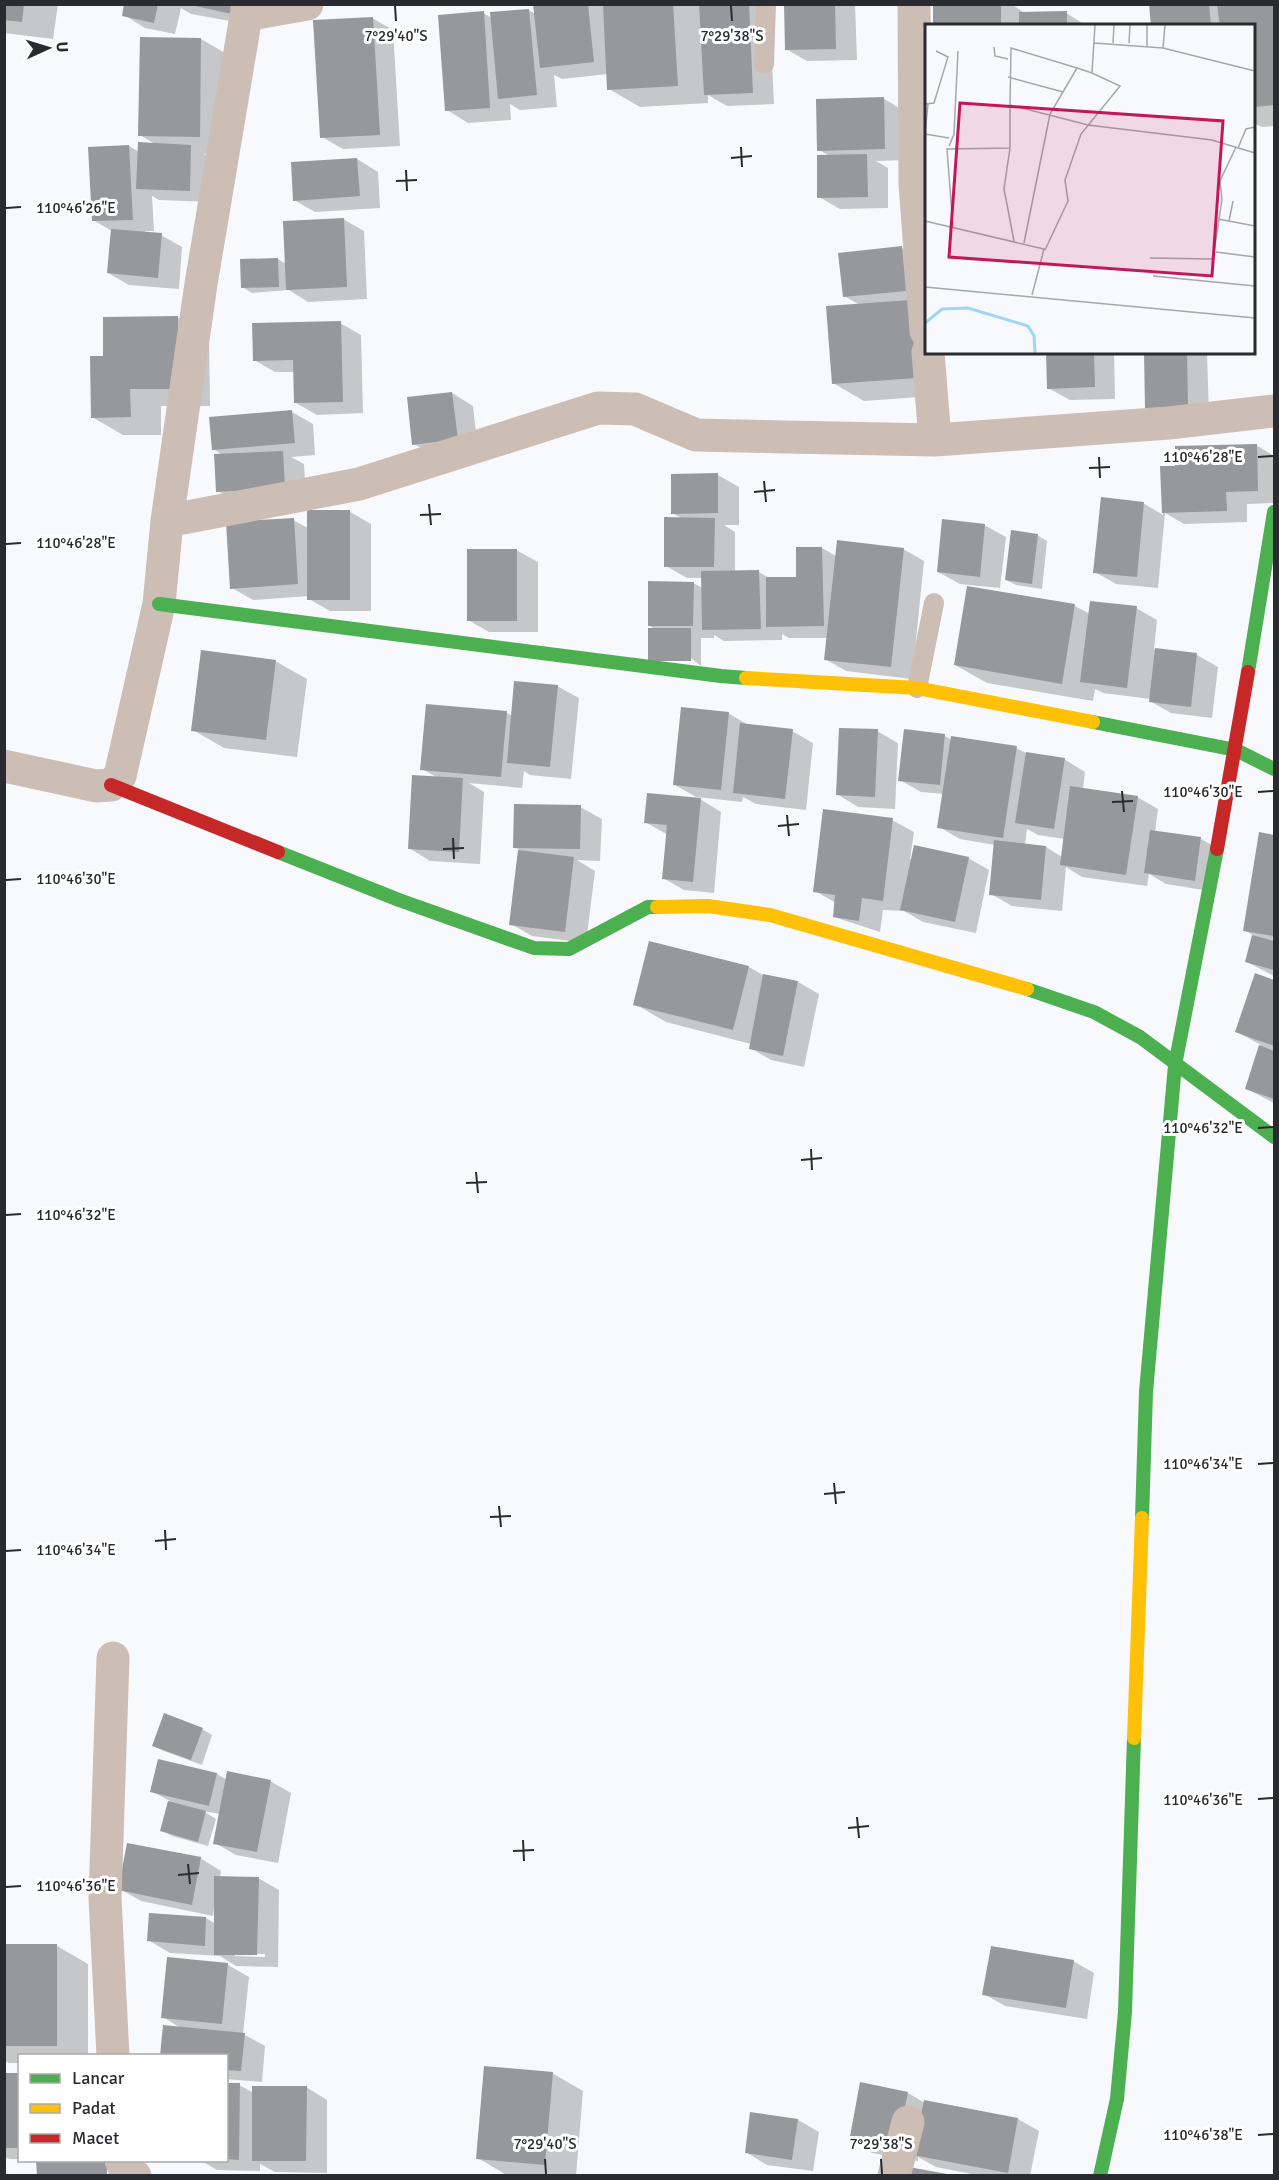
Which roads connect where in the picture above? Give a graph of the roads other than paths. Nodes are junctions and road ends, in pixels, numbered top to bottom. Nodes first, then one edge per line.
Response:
1 (307, 4) edge
2 (766, 4) edge
3 (914, 4) edge
4 (247, 10) edge
5 (764, 64) dead end
6 (925, 311) edge
7 (928, 354) edge
8 (1275, 411) edge
9 (935, 440) junction
10 (1275, 512) edge
11 (167, 520) junction
12 (934, 603) dead end
13 (159, 604) junction
14 (916, 688) junction
15 (1236, 750) junction
16 (4, 765) edge
17 (1275, 769) edge
18 (111, 785) junction
19 (1175, 1065) junction
20 (1275, 1137) edge
21 (113, 1658) dead end
22 (113, 2054) edge
23 (908, 2122) dead end
24 (122, 2162) edge
25 (135, 2175) edge
26 (894, 2175) edge
27 (1100, 2175) edge

1 - 4 street
2 - 5 lane
3 - 6 street
4 - 11 street
7 - 9 street
8 - 9 street
9 - 11 street
10 - 15 street
11 - 13 street
12 - 14 lane
13 - 14 street
13 - 18 street
14 - 15 street
15 - 17 street
15 - 19 street
16 - 18 street
18 - 19 street
19 - 20 street
19 - 27 street
21 - 22 street
23 - 26 street
24 - 25 street

